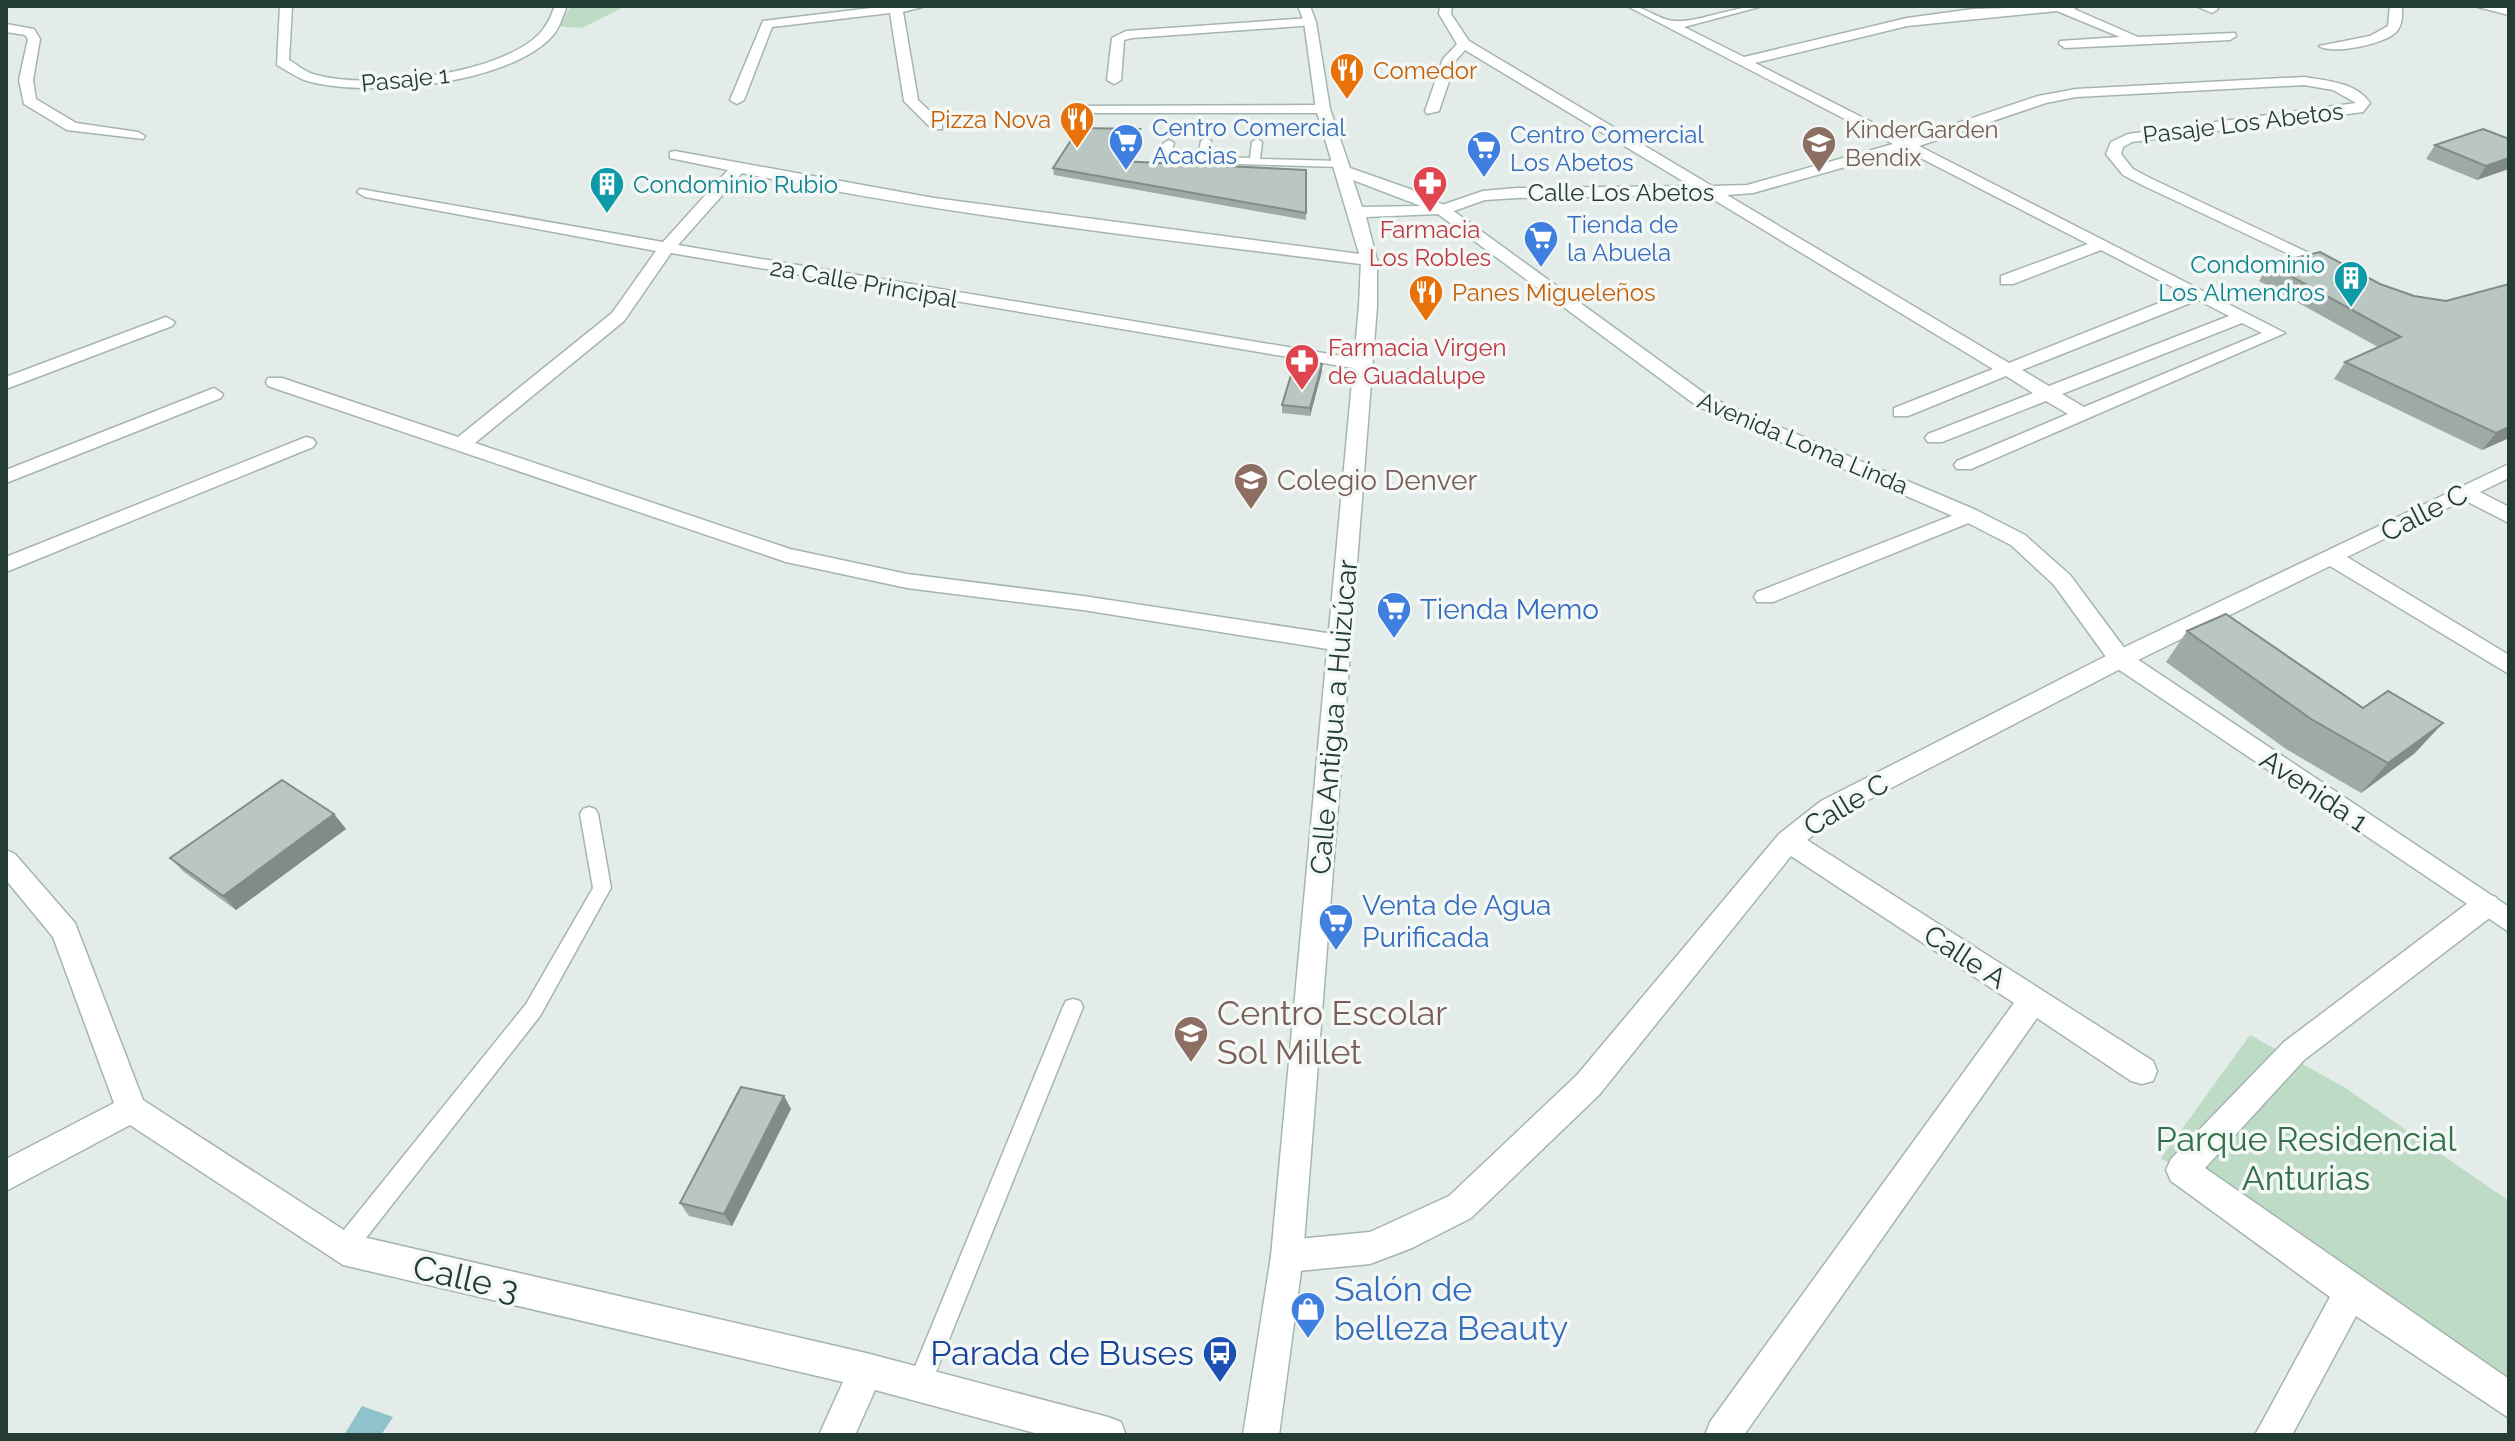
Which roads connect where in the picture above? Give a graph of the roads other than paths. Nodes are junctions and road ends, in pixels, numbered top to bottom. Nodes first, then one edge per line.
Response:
1 (286, 6) edge
2 (561, 6) edge
3 (920, 6) edge
4 (1304, 6) edge
5 (1446, 6) edge
6 (1633, 6) edge
7 (1757, 6) edge
8 (2073, 6) edge
9 (2396, 6) edge
10 (2480, 6) edge
11 (2058, 7) edge
12 (896, 9) junction
13 (2509, 11) edge
14 (1310, 22) junction
15 (1671, 26) junction
16 (6, 28) edge
17 (2230, 36) dead end
18 (2139, 41) junction
19 (1464, 44) junction
20 (2065, 44) dead end
21 (2326, 46) dead end
22 (1741, 62) junction
23 (1114, 80) dead end
24 (2349, 91) joint
25 (737, 100) dead end
26 (1323, 109) junction
27 (1071, 110) dead end
28 (1432, 111) dead end
29 (937, 126) dead end
30 (138, 136) dead end
31 (1206, 141) dead end
32 (1257, 142) dead end
33 (1169, 143) dead end
34 (1903, 146) junction
35 (675, 155) dead end
36 (1202, 160) junction
37 (1255, 161) junction
38 (1342, 168) junction
39 (738, 169) junction
40 (365, 192) dead end
41 (1713, 192) junction
42 (1442, 210) junction
43 (1358, 212) junction
44 (2100, 245) junction
45 (667, 247) junction
46 (1369, 260) junction
47 (2345, 273) edge
48 (2007, 280) dead end
49 (2197, 294) junction
50 (2241, 317) junction
51 (166, 322) dead end
52 (1365, 365) junction
53 (2005, 370) junction
54 (275, 382) dead end
55 (6, 383) edge
56 (2047, 392) junction
57 (214, 394) dead end
58 (1901, 412) dead end
59 (2082, 414) junction
60 (1935, 438) dead end
61 (306, 443) dead end
62 (460, 445) junction
63 (1964, 465) dead end
64 (2509, 470) edge
65 (6, 477) edge
66 (2465, 492) junction
67 (1969, 515) junction
68 (2509, 516) edge
69 (2333, 558) junction
70 (6, 565) edge
71 (1765, 597) dead end
72 (1340, 643) junction
73 (2120, 659) junction
74 (2509, 666) edge
75 (589, 814) dead end
76 (1788, 841) junction
77 (6, 861) edge
78 (2497, 913) edge
79 (2032, 1002) junction
80 (1073, 1007) dead end
81 (2142, 1071) dead end
82 (131, 1109) junction
83 (6, 1176) edge
84 (343, 1249) junction
85 (1287, 1256) junction
86 (2351, 1292) junction
87 (866, 1370) junction
88 (919, 1386) junction
89 (2509, 1400) edge
90 (837, 1435) edge
91 (1108, 1435) edge
92 (1261, 1435) edge
93 (1723, 1435) edge
94 (2273, 1435) edge

1 - 2 street, Pasaje 1
3 - 12 street
4 - 14 street, Calle Antigua a Huizúcar
5 - 19 street
6 - 15 street
7 - 15 street
8 - 11 street
9 - 21 street
10 - 13 street
11 - 18 street
11 - 22 street
12 - 25 street
12 - 29 street
14 - 23 street
14 - 26 street, Calle Antigua a Huizúcar
15 - 22 street
16 - 30 street
17 - 18 street
18 - 20 street
19 - 28 street
19 - 41 street
22 - 34 street
24 - 34 street, Calle Los Abetos
24 - 47 street, Pasaje Los Abetos
26 - 27 street
26 - 38 street, Calle Antigua a Huizúcar
31 - 36 lane
32 - 37 lane
33 - 36 lane
34 - 41 street, Calle Los Abetos
34 - 44 street
35 - 39 street
36 - 37 lane
37 - 38 lane
38 - 42 street, Avenida Loma Linda
38 - 43 street, Calle Antigua a Huizúcar
39 - 45 street
39 - 46 street
40 - 45 street, 2a Calle Principal
41 - 42 street, Calle Los Abetos
41 - 53 street
42 - 43 street, Calle Los Abetos
42 - 67 street, Avenida Loma Linda
43 - 46 street, Calle Antigua a Huizúcar
44 - 48 street
44 - 49 street
45 - 52 street, 2a Calle Principal
45 - 62 street
46 - 52 street, Calle Antigua a Huizúcar
49 - 50 street
49 - 53 street
50 - 56 street
50 - 59 street
51 - 55 street
52 - 72 street, Calle Antigua a Huizúcar
53 - 56 street
53 - 58 street
54 - 62 street
56 - 59 street
56 - 60 street
57 - 65 street
59 - 63 street
61 - 70 street
62 - 72 street
64 - 66 street, Calle C
66 - 68 street
66 - 69 street, Calle C
67 - 71 street
67 - 73 street, Avenida Loma Linda
69 - 73 street, Calle C
69 - 74 street
72 - 85 street, Calle Antigua a Huizúcar
73 - 76 street, Calle C
73 - 78 street, Avenida 1
75 - 84 lane
76 - 79 street, Calle A
76 - 85 street, Calle C
77 - 82 street
78 - 86 street
79 - 81 street, Calle A
79 - 93 street
80 - 88 lane
82 - 83 street
82 - 84 street, Calle 3
84 - 87 street, Calle 3
85 - 92 street, Calle Antigua a Huizúcar
86 - 89 street
86 - 94 street
87 - 88 street, Calle 3
87 - 90 street
88 - 91 street, Calle 3

